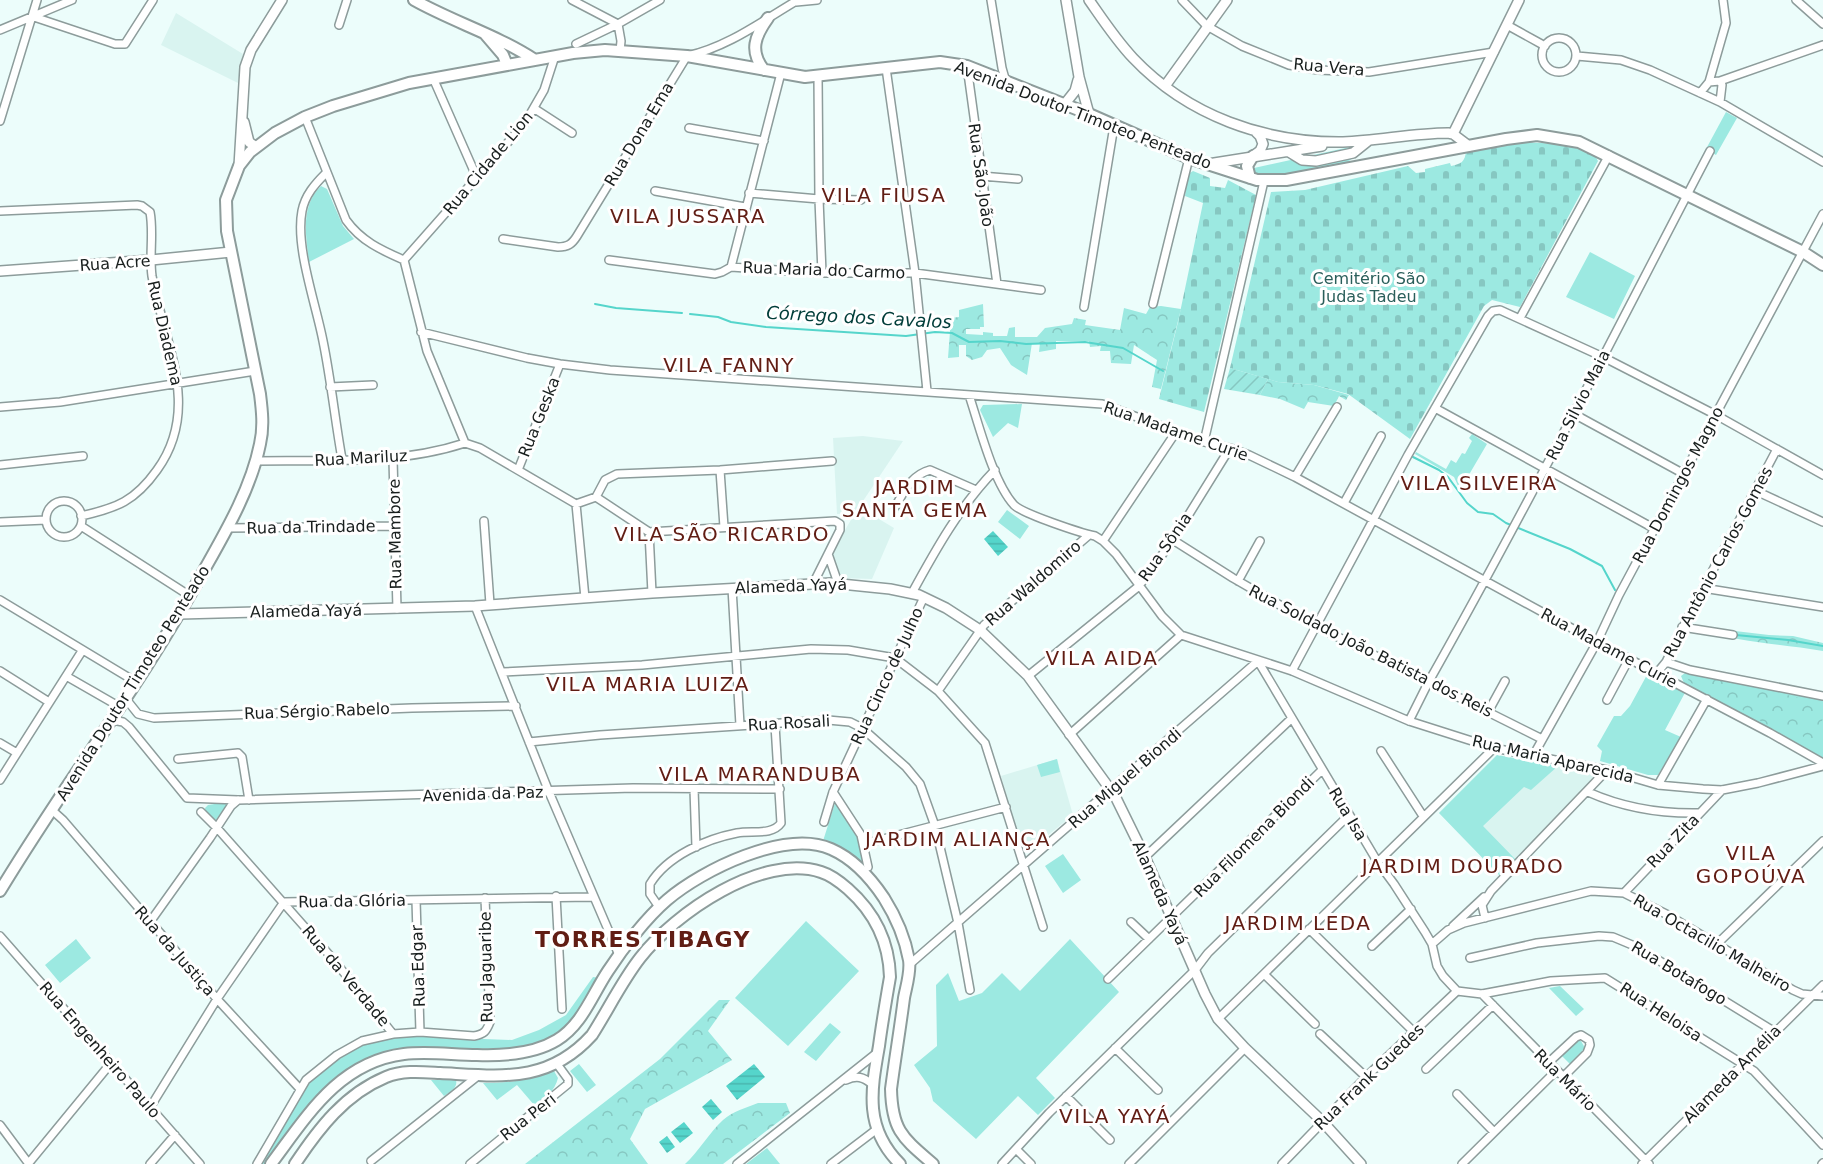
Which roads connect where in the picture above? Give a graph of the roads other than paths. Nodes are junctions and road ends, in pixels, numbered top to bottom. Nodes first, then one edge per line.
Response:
1 (37, 0) edge
2 (72, 0) edge
3 (153, 0) edge
4 (282, 0) edge
5 (346, 0) edge
6 (414, 0) edge
7 (572, 0) edge
8 (660, 0) edge
9 (796, 0) edge
10 (817, 0) edge
11 (991, 0) edge
12 (1066, 0) edge
13 (1089, 0) edge
14 (1182, 0) edge
15 (1227, 0) edge
16 (1519, 0) edge
17 (1723, 0) edge
18 (1796, 0) edge
19 (33, 17) junction
20 (768, 18) junction
21 (618, 24) junction
22 (1823, 24) edge
23 (339, 25) dead end
24 (1507, 25) junction
25 (1208, 26) junction
26 (0, 30) edge
27 (485, 34) junction
28 (576, 44) dead end
29 (1823, 45) edge
30 (1545, 46) junction
31 (623, 47) junction
32 (1494, 52) junction
33 (555, 56) junction
34 (687, 56) junction
35 (1577, 56) junction
36 (535, 60) junction
37 (507, 65) junction
38 (967, 66) junction
39 (886, 68) junction
40 (764, 70) junction
41 (781, 73) junction
42 (818, 76) junction
43 (433, 78) junction
44 (1079, 78) junction
45 (1006, 82) junction
46 (1717, 82) junction
47 (1165, 86) junction
48 (1700, 93) junction
49 (1720, 102) junction
50 (1064, 105) junction
51 (535, 108) junction
52 (1089, 114) junction
53 (241, 117) junction
54 (305, 117) junction
55 (0, 121) edge
56 (1113, 126) junction
57 (689, 128) dead end
58 (1254, 131) junction
59 (572, 133) dead end
60 (1448, 133) junction
61 (764, 141) junction
62 (1368, 141) junction
63 (1345, 142) junction
64 (1469, 146) junction
65 (256, 147) junction
66 (1710, 151) dead end
67 (1288, 152) junction
68 (1609, 155) junction
69 (1253, 156) junction
70 (1189, 158) junction
71 (1823, 162) edge
72 (1208, 164) junction
73 (239, 166) junction
74 (326, 173) junction
75 (981, 176) junction
76 (477, 178) junction
77 (1250, 178) junction
78 (1018, 179) dead end
79 (1264, 181) junction
80 (655, 191) dead end
81 (749, 193) junction
82 (1688, 194) junction
83 (819, 199) junction
84 (861, 200) dead end
85 (745, 207) junction
86 (0, 211) edge
87 (1823, 214) edge
88 (503, 239) dead end
89 (231, 252) junction
90 (1803, 252) junction
91 (151, 260) junction
92 (404, 260) junction
93 (609, 260) dead end
94 (1823, 265) edge
95 (731, 267) junction
96 (0, 271) edge
97 (822, 273) junction
98 (915, 273) junction
99 (997, 284) junction
100 (1041, 290) dead end
101 (1153, 304) dead end
102 (1084, 307) dead end
103 (1520, 318) junction
104 (421, 332) junction
105 (1603, 357) junction
106 (561, 364) junction
107 (255, 371) junction
108 (178, 384) junction
109 (374, 385) dead end
110 (330, 387) junction
111 (927, 391) junction
112 (969, 395) junction
113 (0, 407) edge
114 (1337, 407) dead end
115 (1435, 408) junction
116 (1574, 414) junction
117 (1716, 415) junction
118 (1176, 432) junction
119 (1381, 436) dead end
120 (1204, 442) junction
121 (465, 443) junction
122 (1230, 448) junction
123 (1777, 449) junction
124 (82, 456) dead end
125 (342, 459) junction
126 (393, 459) junction
127 (256, 461) junction
128 (832, 462) dead end
129 (0, 465) edge
130 (518, 470) junction
131 (720, 470) junction
132 (995, 470) junction
133 (1544, 470) junction
134 (1684, 474) junction
135 (1823, 474) edge
136 (1295, 477) junction
137 (976, 490) junction
138 (1756, 491) junction
139 (596, 497) junction
140 (1344, 503) junction
141 (576, 504) junction
142 (895, 507) dead end
143 (81, 516) junction
144 (46, 519) junction
145 (1373, 520) junction
146 (484, 521) dead end
147 (0, 522) edge
148 (1823, 522) edge
149 (81, 526) junction
150 (394, 526) junction
151 (724, 527) junction
152 (227, 528) junction
153 (1655, 529) junction
154 (649, 532) junction
155 (1089, 535) junction
156 (1173, 540) junction
157 (1104, 541) junction
158 (1260, 541) dead end
159 (828, 554) junction
160 (1484, 580) junction
161 (1238, 581) junction
162 (838, 583) junction
163 (813, 584) junction
164 (1138, 586) junction
165 (732, 588) junction
166 (1703, 588) junction
167 (652, 593) junction
168 (912, 593) junction
169 (190, 596) junction
170 (924, 597) junction
171 (585, 598) junction
172 (0, 600) edge
173 (490, 604) junction
174 (475, 606) junction
175 (1823, 607) edge
176 (397, 609) junction
177 (180, 614) junction
178 (1316, 626) junction
179 (1682, 627) junction
180 (980, 630) junction
181 (1181, 635) junction
182 (1733, 635) dead end
183 (1597, 642) junction
184 (82, 651) junction
185 (738, 657) junction
186 (895, 658) junction
187 (1629, 659) junction
188 (1258, 661) junction
189 (1666, 662) junction
190 (1681, 668) junction
191 (0, 671) edge
192 (1292, 671) junction
193 (503, 672) junction
194 (1658, 674) junction
195 (66, 676) junction
196 (1028, 676) junction
197 (1505, 681) dead end
198 (136, 682) junction
199 (1674, 682) junction
200 (1428, 683) junction
201 (938, 691) junction
202 (1823, 696) edge
203 (1707, 699) junction
204 (1606, 700) dead end
205 (49, 702) junction
206 (123, 703) junction
207 (516, 706) junction
208 (1488, 712) junction
209 (138, 714) junction
210 (1291, 719) junction
211 (112, 720) junction
212 (1409, 721) junction
213 (740, 725) junction
214 (775, 725) junction
215 (129, 727) junction
216 (862, 728) junction
217 (1069, 735) junction
218 (1542, 739) junction
219 (529, 742) junction
220 (0, 743) edge
221 (1494, 748) junction
222 (1381, 751) dead end
223 (17, 753) junction
224 (1533, 756) junction
225 (178, 759) dead end
226 (1823, 765) edge
227 (1322, 770) junction
228 (1607, 770) junction
229 (0, 780) edge
230 (1658, 785) junction
231 (694, 789) junction
232 (780, 789) junction
233 (1111, 790) junction
234 (1722, 790) junction
235 (549, 792) junction
236 (833, 792) junction
237 (1588, 792) junction
238 (238, 800) junction
239 (249, 800) junction
240 (1006, 807) junction
241 (52, 811) junction
242 (201, 812) dead end
243 (1700, 813) junction
244 (1349, 815) junction
245 (1424, 816) junction
246 (824, 822) dead end
247 (935, 826) junction
248 (217, 828) junction
249 (1823, 841) edge
250 (864, 844) junction
251 (696, 847) junction
252 (1144, 857) junction
253 (1377, 861) junction
254 (868, 867) dead end
255 (1023, 867) junction
256 (0, 889) edge
257 (1491, 891) junction
258 (1624, 893) junction
259 (556, 896) junction
260 (592, 897) junction
261 (485, 898) junction
262 (416, 900) junction
263 (284, 902) junction
264 (659, 907) junction
265 (1411, 909) junction
266 (1172, 918) junction
267 (1485, 918) junction
268 (150, 922) junction
269 (1131, 922) dead end
270 (958, 923) junction
271 (1043, 927) dead end
272 (1309, 928) junction
273 (1448, 930) junction
274 (0, 936) edge
275 (1149, 939) junction
276 (1432, 944) junction
277 (1717, 944) junction
278 (1372, 946) dead end
279 (619, 955) junction
280 (1470, 958) dead end
281 (638, 961) junction
282 (910, 964) junction
283 (1195, 970) junction
284 (1264, 974) junction
285 (628, 976) junction
286 (1108, 979) dead end
287 (1823, 985) edge
288 (970, 990) dead end
289 (1457, 991) junction
290 (1482, 994) junction
291 (1813, 995) junction
292 (1823, 996) edge
293 (218, 999) junction
294 (1493, 1005) junction
295 (562, 1009) dead end
296 (1218, 1019) junction
297 (1315, 1024) dead end
298 (420, 1032) junction
299 (1414, 1032) junction
300 (1775, 1032) junction
301 (393, 1034) junction
302 (1320, 1034) dead end
303 (1115, 1048) junction
304 (1245, 1048) junction
305 (878, 1052) junction
306 (111, 1063) junction
307 (1548, 1063) junction
308 (557, 1064) junction
309 (1743, 1064) junction
310 (1426, 1069) dead end
311 (1556, 1071) junction
312 (454, 1074) junction
313 (479, 1075) junction
314 (1366, 1077) junction
315 (1563, 1077) junction
316 (838, 1083) junction
317 (872, 1084) junction
318 (300, 1089) junction
319 (1158, 1090) dead end
320 (459, 1091) junction
321 (1457, 1094) dead end
322 (1066, 1096) junction
323 (151, 1106) junction
324 (1322, 1121) junction
325 (0, 1125) edge
326 (877, 1129) junction
327 (1494, 1132) junction
328 (175, 1135) junction
329 (1110, 1140) dead end
330 (1823, 1145) edge
331 (1016, 1149) junction
332 (371, 1161) dead end
333 (1646, 1163) edge
334 (28, 1164) edge
335 (150, 1164) edge
336 (200, 1164) edge
337 (257, 1164) edge
338 (271, 1164) edge
339 (295, 1164) edge
340 (470, 1164) edge
341 (737, 1164) edge
342 (831, 1164) edge
343 (900, 1164) edge
344 (933, 1164) edge
345 (1002, 1164) edge
346 (1031, 1164) edge
347 (1129, 1164) edge
348 (1282, 1164) edge
349 (1361, 1164) edge
350 (1462, 1164) edge

1 - 19 street
2 - 19 street
3 - 19 street
4 - 53 street
5 - 23 street
6 - 27 main road
7 - 21 street
8 - 21 street
9 - 10 street
9 - 20 street
11 - 45 street
12 - 44 street
13 - 47 street
14 - 25 street, Rua Vera
15 - 25 street
16 - 24 street
17 - 46 street
18 - 22 street
19 - 26 street
19 - 55 street
20 - 34 street
20 - 40 main road
21 - 28 street
21 - 31 street
24 - 30 street
24 - 32 street
25 - 32 street, Rua Vera
25 - 47 street
27 - 36 main road
27 - 37 main road
29 - 46 street
30 - 35 street
30 - 35 street
31 - 33 main road, Avenida Doutor Timoteo Penteado
31 - 34 main road, Avenida Doutor Timoteo Penteado
32 - 60 street
33 - 36 main road, Avenida Doutor Timoteo Penteado
33 - 51 street, Rua Cidade Lion
34 - 40 main road, Avenida Doutor Timoteo Penteado
34 - 88 street, Rua Dona Ema
35 - 48 street
36 - 37 main road, Avenida Doutor Timoteo Penteado
37 - 43 main road, Avenida Doutor Timoteo Penteado
38 - 39 main road, Avenida Doutor Timoteo Penteado
38 - 45 main road, Avenida Doutor Timoteo Penteado
38 - 75 street, Rua São João
39 - 42 main road, Avenida Doutor Timoteo Penteado
39 - 98 street
40 - 41 main road, Avenida Doutor Timoteo Penteado
41 - 42 main road, Avenida Doutor Timoteo Penteado
41 - 61 street
42 - 83 street
43 - 54 main road, Avenida Doutor Timoteo Penteado
43 - 76 street
44 - 50 street
44 - 52 street
45 - 50 main road, Avenida Doutor Timoteo Penteado
46 - 48 street
46 - 49 street
47 - 58 street
48 - 49 street
49 - 71 street
50 - 52 main road, Avenida Doutor Timoteo Penteado
51 - 59 street
51 - 76 street, Rua Cidade Lion
52 - 56 main road, Avenida Doutor Timoteo Penteado
53 - 65 street
53 - 73 street
54 - 65 main road, Avenida Doutor Timoteo Penteado
54 - 74 street
56 - 70 main road, Avenida Doutor Timoteo Penteado
56 - 102 street
57 - 61 street
58 - 63 street
58 - 69 street
60 - 62 street
60 - 64 street
61 - 81 street
62 - 63 street
62 - 67 street
63 - 67 street
64 - 68 main road, Avenida Doutor Timoteo Penteado
64 - 79 main road, Avenida Doutor Timoteo Penteado
65 - 73 main road, Avenida Doutor Timoteo Penteado
66 - 82 street, Rua Silvio Maia
67 - 69 street
68 - 82 main road, Avenida Doutor Timoteo Penteado
68 - 103 street
69 - 72 street
69 - 77 main road
70 - 72 main road, Avenida Doutor Timoteo Penteado
70 - 101 street
72 - 77 main road, Avenida Doutor Timoteo Penteado
73 - 89 main road, Avenida Doutor Timoteo Penteado
74 - 92 street
74 - 110 street
75 - 78 street
75 - 99 street, Rua São João
76 - 92 street, Rua Cidade Lion
77 - 79 main road, Avenida Doutor Timoteo Penteado
79 - 120 street
80 - 85 street
81 - 83 street
81 - 85 street
82 - 90 main road, Avenida Doutor Timoteo Penteado
82 - 105 street, Rua Silvio Maia
83 - 84 street
83 - 97 street
85 - 95 street
86 - 91 street, Rua Diadema
87 - 90 street, Rua Domingos Magno
89 - 91 street, Rua Acre
89 - 107 main road, Avenida Doutor Timoteo Penteado
90 - 94 main road, Avenida Doutor Timoteo Penteado
90 - 117 street, Rua Domingos Magno
91 - 96 street, Rua Acre
91 - 108 street, Rua Diadema
92 - 104 street
93 - 95 street, Rua Maria do Carmo
95 - 97 street, Rua Maria do Carmo
97 - 98 street, Rua Maria do Carmo
98 - 99 street, Rua Maria do Carmo
98 - 111 street
99 - 100 street, Rua Maria do Carmo
103 - 105 street
103 - 115 street
104 - 106 street, Rua Madame Curie
104 - 121 street
105 - 116 street, Rua Silvio Maia
105 - 117 street
106 - 111 street, Rua Madame Curie
106 - 130 street, Rua Geska
107 - 108 street
107 - 127 main road, Avenida Doutor Timoteo Penteado
108 - 113 street
108 - 143 street, Rua Diadema
109 - 110 street
110 - 125 street
111 - 112 street, Rua Madame Curie
112 - 118 street, Rua Madame Curie
112 - 132 street
114 - 136 street
115 - 133 street
115 - 145 street
116 - 133 street, Rua Silvio Maia
116 - 134 street
117 - 123 street
117 - 134 street, Rua Domingos Magno
118 - 120 street, Rua Madame Curie
118 - 157 street
119 - 140 street
120 - 122 street, Rua Madame Curie
121 - 126 street, Rua Mariluz
121 - 130 street
122 - 136 street, Rua Madame Curie
122 - 156 street, Rua Sônia
123 - 135 street
123 - 138 street, Rua Antônio Carlos Gomes
124 - 129 street
125 - 126 street, Rua Mariluz
125 - 127 street, Rua Mariluz
126 - 150 street, Rua Mambore
127 - 152 main road, Avenida Doutor Timoteo Penteado
128 - 131 street
130 - 141 street
131 - 139 street
131 - 151 street
132 - 137 street
132 - 155 street
133 - 153 street
133 - 160 street, Rua Silvio Maia
134 - 153 street, Rua Domingos Magno
136 - 140 street, Rua Madame Curie
137 - 142 street
137 - 168 street
138 - 148 street
138 - 166 street, Rua Antônio Carlos Gomes
139 - 141 street
139 - 154 street
140 - 145 street, Rua Madame Curie
141 - 171 street
143 - 144 street
143 - 149 street
144 - 147 street
144 - 149 street
145 - 160 street, Rua Madame Curie
145 - 178 street
146 - 173 street
149 - 169 street
150 - 152 street, Rua da Trindade
150 - 176 street, Rua Mambore
151 - 154 street
151 - 159 street
152 - 169 main road, Avenida Doutor Timoteo Penteado
153 - 183 street, Rua Domingos Magno
154 - 167 street
155 - 157 street
155 - 180 street, Rua Waldomiro
156 - 161 street, Rua Soldado João Batista dos Reis
156 - 164 street, Rua Sônia
157 - 164 street
158 - 161 street
159 - 162 street
159 - 163 street
160 - 183 street, Rua Madame Curie
160 - 200 street, Rua Silvio Maia
161 - 178 street, Rua Soldado João Batista dos Reis
162 - 163 street, Alameda Yayá
162 - 168 street, Alameda Yayá
163 - 165 street, Alameda Yayá
164 - 181 street
164 - 196 street, Rua Sônia
165 - 167 street, Alameda Yayá
165 - 185 street
166 - 175 street
166 - 179 street, Rua Antônio Carlos Gomes
167 - 171 street, Alameda Yayá
168 - 170 street, Alameda Yayá
169 - 177 main road, Avenida Doutor Timoteo Penteado
170 - 180 street, Alameda Yayá
170 - 186 street, Rua Cinco de Julho
171 - 173 street, Alameda Yayá
172 - 184 street
173 - 174 street, Alameda Yayá
174 - 176 street, Alameda Yayá
174 - 193 street
176 - 177 street, Alameda Yayá
177 - 198 main road, Avenida Doutor Timoteo Penteado
178 - 192 street
178 - 200 street, Rua Soldado João Batista dos Reis
179 - 182 street
179 - 189 street, Rua Antônio Carlos Gomes
180 - 196 street, Alameda Yayá
180 - 201 street, Rua Waldomiro
181 - 188 street, Rua Maria Aparecida
181 - 217 street
183 - 187 street, Rua Madame Curie
183 - 218 street, Rua Domingos Magno
184 - 195 street
184 - 198 street
185 - 186 street
185 - 193 street
185 - 213 street
186 - 201 street
186 - 216 street, Rua Cinco de Julho
187 - 194 street, Rua Madame Curie
187 - 204 street
188 - 192 street, Rua Maria Aparecida
188 - 210 street, Rua Isa
188 - 233 street, Rua Miguel Biondi
189 - 190 street
189 - 194 street, Rua Antônio Carlos Gomes
190 - 199 street
190 - 202 street
191 - 205 street
192 - 212 street, Rua Maria Aparecida
193 - 207 street
194 - 199 street, Rua Madame Curie
195 - 205 street
195 - 206 street
196 - 217 street, Alameda Yayá
197 - 208 street
198 - 206 main road, Avenida Doutor Timoteo Penteado
199 - 203 street, Rua Madame Curie
200 - 208 street, Rua Soldado João Batista dos Reis
200 - 212 street, Rua Silvio Maia
201 - 240 street
203 - 226 street, Rua Madame Curie
203 - 230 street
205 - 223 street
206 - 209 street
206 - 211 main road, Avenida Doutor Timoteo Penteado
207 - 209 street, Rua Sérgio Rabelo
207 - 219 street
208 - 218 street, Rua Soldado João Batista dos Reis
209 - 215 street
210 - 227 street, Rua Isa
210 - 252 street
211 - 215 street
211 - 241 main road, Avenida Doutor Timoteo Penteado
212 - 221 street, Rua Maria Aparecida
213 - 214 street, Rua Rosali
213 - 219 street, Rua Rosali
214 - 216 street, Rua Rosali
214 - 232 street
215 - 238 street, Avenida da Paz
216 - 236 street, Rua Cinco de Julho
216 - 247 street, Rua Rosali
217 - 233 street, Alameda Yayá
218 - 224 street, Rua Domingos Magno
219 - 235 street
220 - 223 street
221 - 224 street, Rua Maria Aparecida
221 - 245 street
222 - 245 street
223 - 229 street
224 - 228 street, Rua Maria Aparecida
225 - 239 street
226 - 234 street, Rua Maria Aparecida
227 - 244 street, Rua Isa
227 - 266 street, Rua Filomena Biondi
228 - 230 street, Rua Maria Aparecida
228 - 237 street
230 - 234 street, Rua Maria Aparecida
231 - 232 street, Avenida da Paz
231 - 235 street, Avenida da Paz
231 - 251 street
232 - 251 street
233 - 252 street, Alameda Yayá
233 - 255 street, Rua Miguel Biondi
234 - 243 street, Rua Zita
235 - 239 street, Avenida da Paz
235 - 260 street
236 - 246 street, Rua Cinco de Julho
236 - 250 street
237 - 243 street
237 - 257 street
238 - 239 street, Avenida da Paz
238 - 248 street
240 - 247 street
240 - 255 street
241 - 256 main road, Avenida Doutor Timoteo Penteado
241 - 268 street, Rua da Justiça
242 - 248 street, Rua da Verdade
243 - 258 street, Rua Zita
244 - 253 street, Rua Isa
244 - 283 street
245 - 253 street
247 - 250 street
247 - 270 street, Rua Rosali
248 - 263 street, Rua da Verdade
248 - 268 street
249 - 277 street
250 - 254 street
251 - 264 street
252 - 266 street, Alameda Yayá
253 - 265 street, Rua Isa
253 - 272 street
255 - 270 street, Rua Miguel Biondi
255 - 271 street
257 - 267 street
257 - 273 street
258 - 267 street, Rua Octacilio Malheiro
258 - 277 street, Rua Octacilio Malheiro
259 - 260 street, Rua da Glória
259 - 261 street, Rua da Glória
259 - 295 street
260 - 279 street
261 - 262 street, Rua da Glória
261 - 298 street, Rua Jaguaribe
262 - 263 street, Rua da Glória
262 - 298 street, Rua Edgar
263 - 293 street, Rua da Glória
263 - 301 street, Rua da Verdade
264 - 279 main road
264 - 282 main road
265 - 276 street, Rua Isa
265 - 278 street
266 - 275 street, Rua Filomena Biondi
266 - 283 street, Alameda Yayá
267 - 273 street, Rua Octacilio Malheiro
268 - 293 street, Rua da Justiça
269 - 275 street
270 - 282 street, Rua Miguel Biondi
270 - 288 street, Rua Rosali
272 - 284 street
272 - 299 street
273 - 276 street, Rua Octacilio Malheiro
274 - 306 street, Rua Engenheiro Paulo
275 - 286 street, Rua Filomena Biondi
276 - 289 street, Rua Isa
277 - 291 street, Rua Octacilio Malheiro
279 - 281 main road
279 - 285 main road
279 - 338 main road
280 - 300 street, Rua Botafogo
281 - 285 main road
281 - 305 main road
282 - 344 main road
283 - 296 street, Alameda Yayá
283 - 303 street
284 - 296 street
284 - 297 street
285 - 308 main road
287 - 291 street, Alameda Amélia
289 - 290 street, Rua Heloisa
289 - 299 street, Rua Frank Guedes
290 - 294 street, Rua Mário
290 - 309 street, Rua Heloisa
291 - 292 street, Rua Octacilio Malheiro
291 - 300 street, Alameda Amélia
293 - 318 street, Rua da Justiça
293 - 323 street, Rua da Glória
294 - 307 street, Rua Mário
294 - 310 street
296 - 304 street, Alameda Yayá
298 - 301 street, Rua Jaguaribe
299 - 314 street, Rua Frank Guedes
300 - 309 street, Alameda Amélia
301 - 318 street, Rua Jaguaribe
302 - 314 street
303 - 319 street
303 - 322 street
304 - 324 street, Alameda Yayá
304 - 347 street
305 - 316 street
305 - 317 main road
306 - 323 street, Rua Engenheiro Paulo
306 - 334 street
307 - 311 street, Rua Mário
307 - 315 street
308 - 313 main road
308 - 340 street, Rua Peri
309 - 330 street, Rua Heloisa
309 - 333 street, Alameda Amélia
311 - 315 street, Rua Mário
311 - 327 street
312 - 313 main road
312 - 320 street
312 - 339 main road
313 - 320 street
314 - 324 street, Rua Frank Guedes
315 - 333 street, Rua Mário
316 - 317 street
316 - 341 street
317 - 326 main road
318 - 337 street, Rua Jaguaribe
320 - 332 street
321 - 327 street
322 - 329 street
322 - 331 street
323 - 328 street, Rua Engenheiro Paulo
324 - 348 street, Rua Frank Guedes
324 - 349 street, Alameda Yayá
325 - 334 street
326 - 342 street
326 - 343 main road
327 - 350 street
328 - 335 street
328 - 336 street, Rua Engenheiro Paulo
331 - 345 street
331 - 346 street

